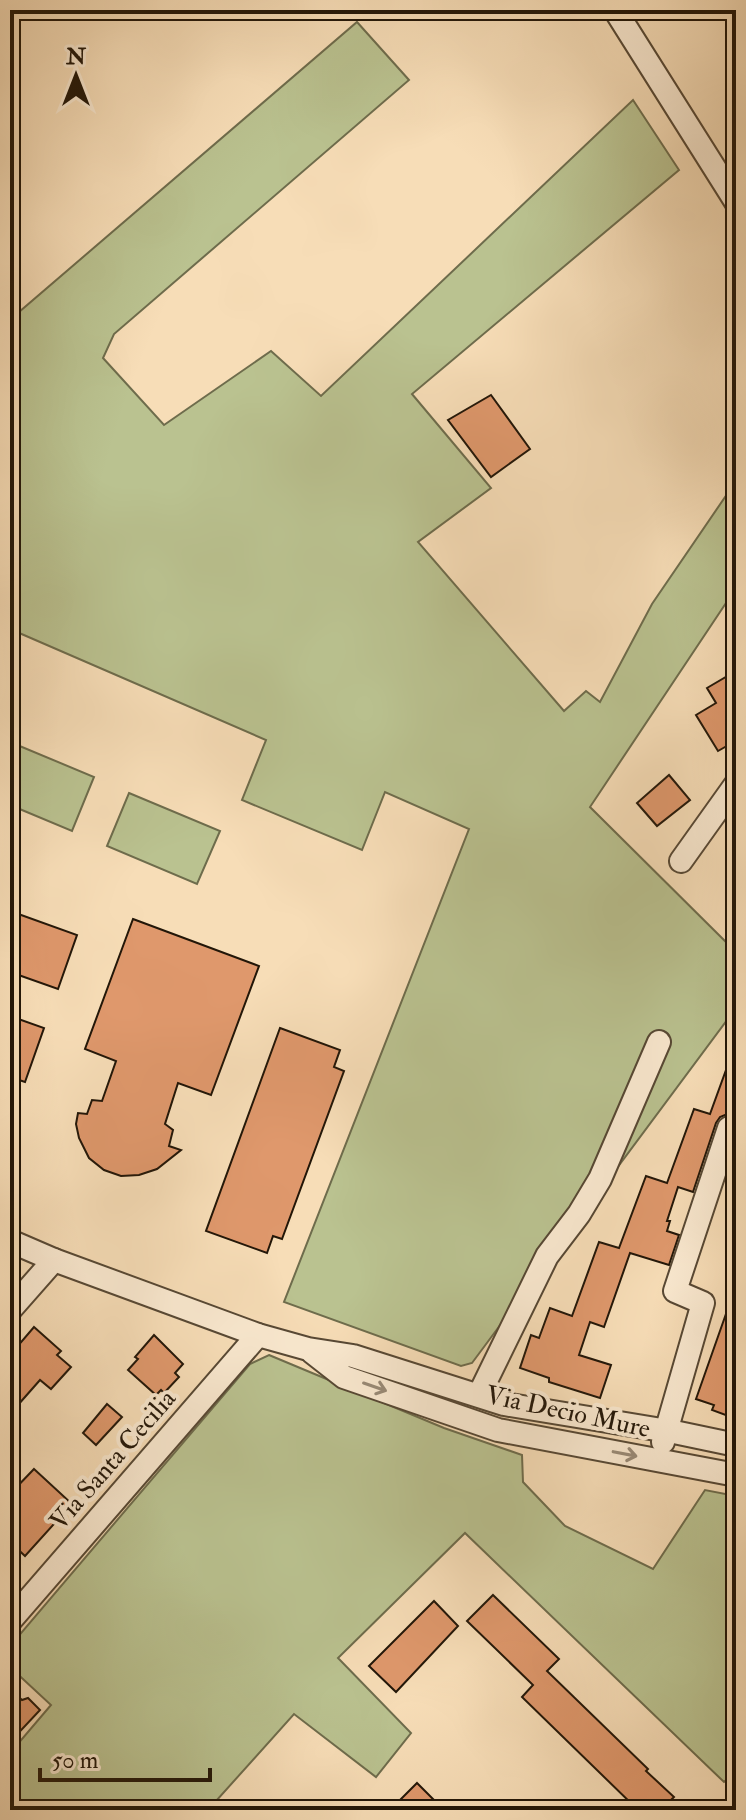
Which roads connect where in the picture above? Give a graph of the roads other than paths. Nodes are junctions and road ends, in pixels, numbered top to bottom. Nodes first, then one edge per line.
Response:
1 (615, 10) edge
2 (736, 202) edge
3 (736, 784) edge
4 (681, 861) dead end
5 (659, 1042) dead end
6 (729, 1128) dead end
7 (10, 1241) edge
8 (54, 1260) junction
9 (10, 1310) edge
10 (258, 1335) junction
11 (308, 1349) junction
12 (479, 1395) junction
13 (666, 1431) junction
14 (736, 1445) edge
15 (656, 1460) junction
16 (736, 1475) edge
17 (10, 1621) edge

1 - 2 street
3 - 4 street
5 - 12 street
6 - 13 street
7 - 8 street, Via Decio Mure
8 - 9 street
8 - 10 street, Via Decio Mure
10 - 11 street, Via Decio Mure
10 - 17 street, Via Santa Cecilia
11 - 12 street, Via Decio Mure
11 -> 15 street, Via Decio Mure
12 - 13 street, Via Decio Mure
13 - 14 street, Via Decio Mure
13 - 15 street
15 - 16 street, Via Decio Mure

